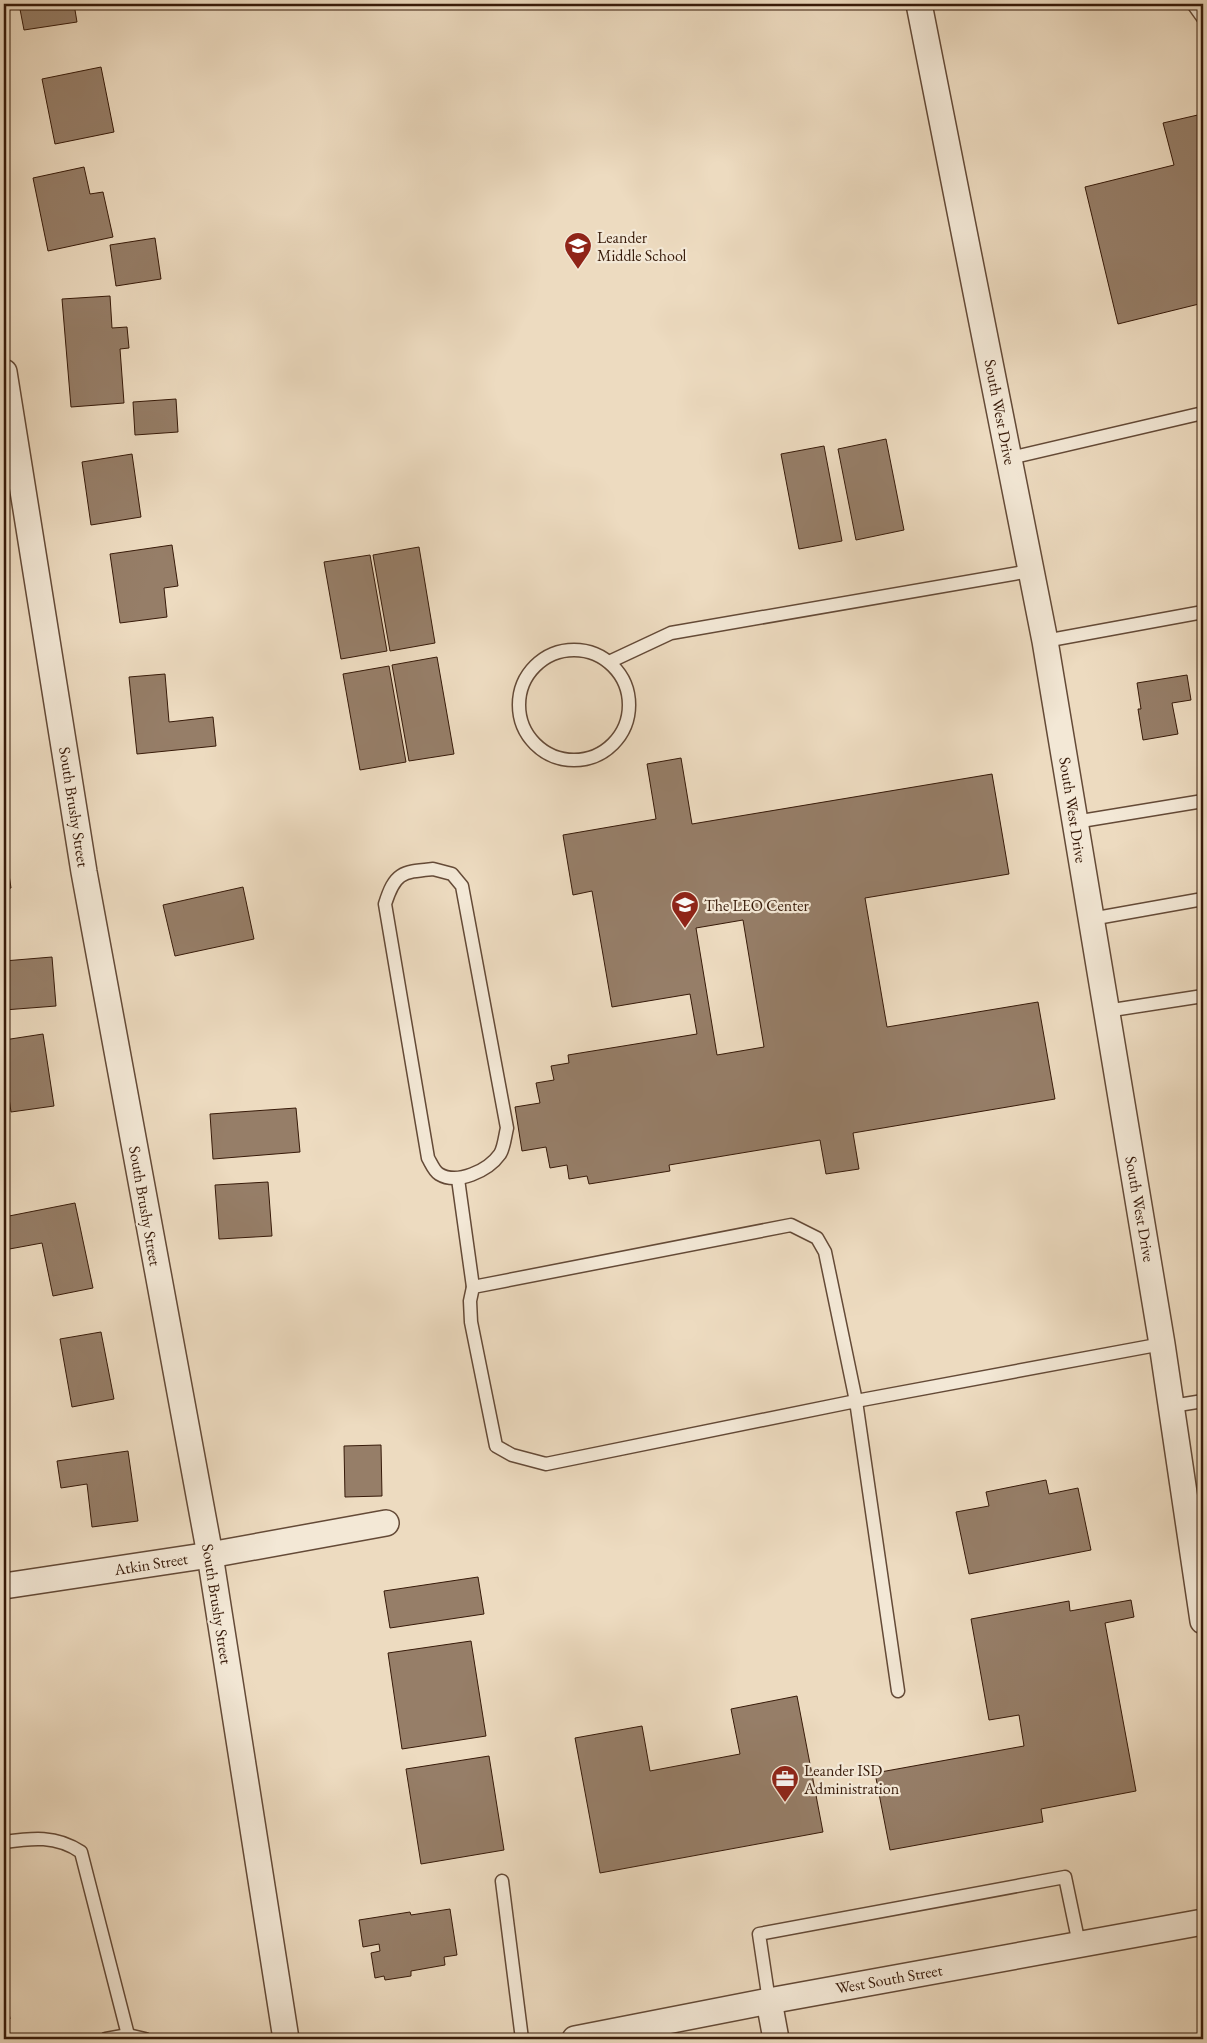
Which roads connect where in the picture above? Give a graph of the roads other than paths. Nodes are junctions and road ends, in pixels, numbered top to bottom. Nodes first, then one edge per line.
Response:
1 (919, 4) edge
2 (1193, 4) edge
3 (1203, 18) edge
4 (4, 372) edge
5 (1203, 413) edge
6 (1010, 458) junction
7 (1030, 571) junction
8 (1203, 612) edge
9 (1045, 641) junction
10 (609, 662) junction
11 (1203, 801) edge
12 (1075, 822) junction
13 (1203, 899) edge
14 (1091, 918) junction
15 (1203, 996) edge
16 (1106, 1011) junction
17 (458, 1179) junction
18 (474, 1287) junction
19 (1162, 1344) junction
20 (856, 1401) junction
21 (1203, 1401) edge
22 (1172, 1406) junction
23 (386, 1522) dead end
24 (210, 1555) junction
25 (4, 1586) edge
26 (1203, 1621) edge
27 (898, 1691) dead end
28 (4, 1842) edge
29 (502, 1881) dead end
30 (1203, 1922) edge
31 (1079, 1944) junction
32 (769, 2001) junction
33 (128, 2035) junction
34 (106, 2039) edge
35 (145, 2039) edge
36 (286, 2039) edge
37 (522, 2039) edge
38 (575, 2039) edge
39 (776, 2039) edge

1 - 6 street, South West Drive
2 - 3 lane
4 - 24 street, South Brushy Street
5 - 6 lane
6 - 7 street, South West Drive
7 - 9 street, South West Drive
7 - 10 lane
8 - 9 lane
9 - 12 street, South West Drive
10 - 10 lane
11 - 12 lane
12 - 14 street, South West Drive
13 - 14 lane
14 - 16 street, South West Drive
15 - 16 lane
16 - 19 street, South West Drive
17 - 17 lane
17 - 18 lane
18 - 20 lane
18 - 20 lane
19 - 20 lane
19 - 22 street, South West Drive
20 - 27 lane
21 - 22 lane
22 - 26 street, South West Drive
23 - 24 street, Atkin Street
24 - 25 street, Atkin Street
24 - 36 street, South Brushy Street
28 - 33 lane
29 - 37 lane
30 - 31 street, West South Street
31 - 32 street, West South Street
31 - 32 lane
32 - 38 street, West South Street
32 - 39 street
33 - 34 lane
33 - 35 lane

